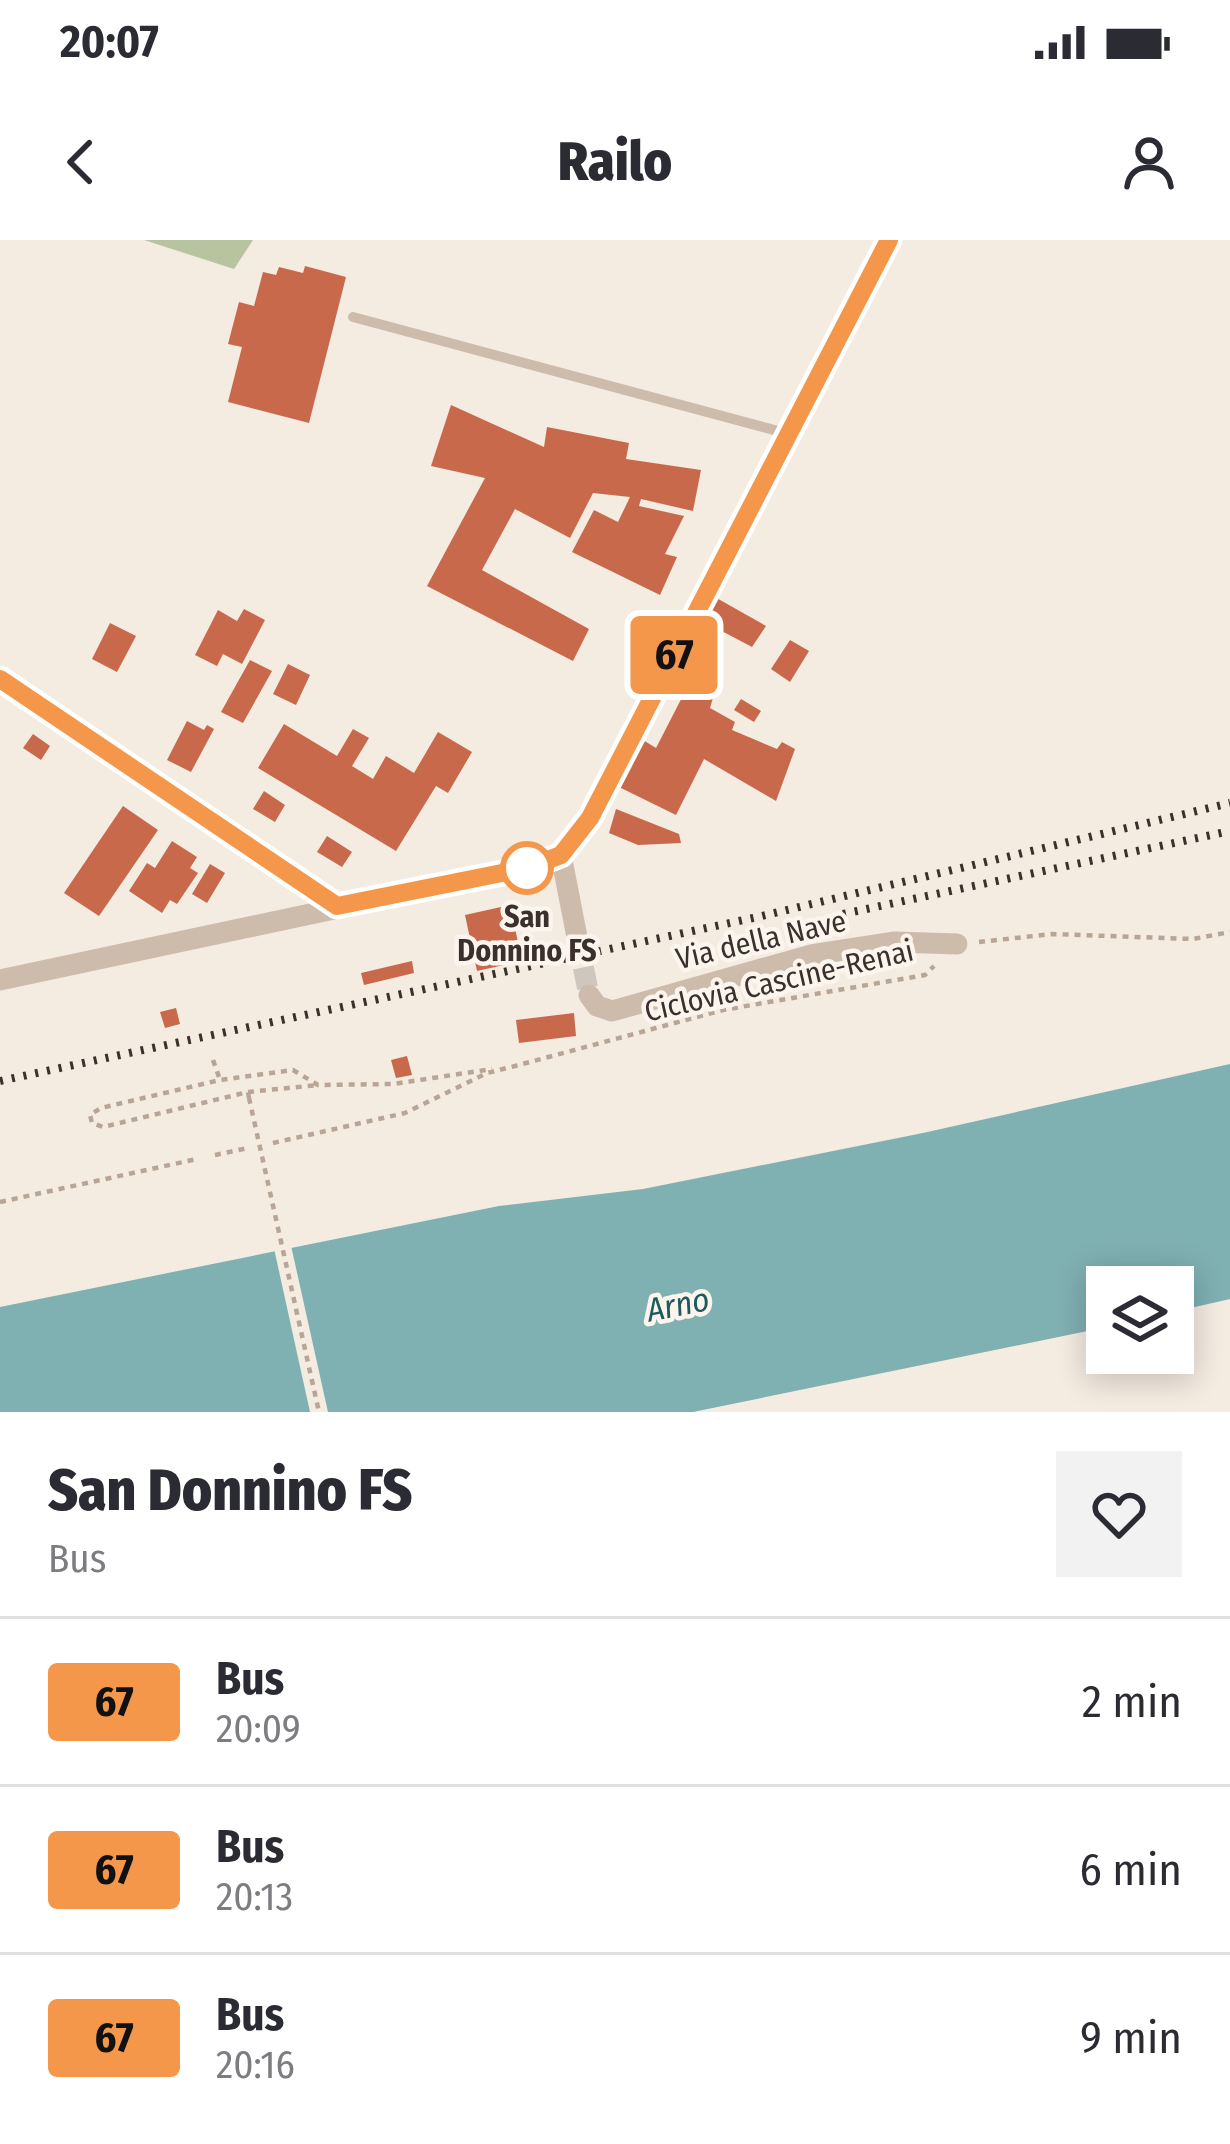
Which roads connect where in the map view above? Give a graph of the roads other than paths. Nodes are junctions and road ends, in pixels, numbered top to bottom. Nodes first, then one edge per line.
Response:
1 (889, 240) edge
2 (353, 317) dead end
3 (789, 434) junction
4 (0, 679) edge
5 (561, 855) junction
6 (337, 906) junction
7 (577, 937) tunnel mouth
8 (957, 944) road end
9 (0, 980) edge
10 (589, 995) dead end

1 - 3 street
2 - 3 lane
3 - 5 street
4 - 6 street
5 - 6 street
5 - 7 street
6 - 9 street
8 - 10 street, Via della Nave

